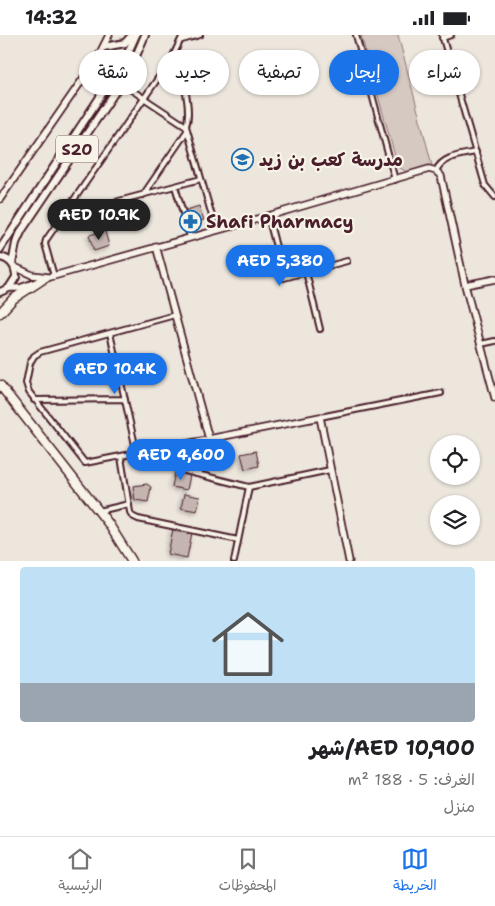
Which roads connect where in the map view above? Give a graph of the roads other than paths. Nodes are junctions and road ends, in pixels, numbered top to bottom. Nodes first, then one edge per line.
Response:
1 (108, 35) edge
2 (134, 35) edge
3 (145, 35) edge
4 (200, 35) edge
5 (356, 35) edge
6 (451, 35) edge
7 (442, 36) edge
8 (183, 37) edge
9 (104, 47) junction
10 (139, 50) edge
11 (177, 50) edge
12 (157, 81) edge
13 (113, 95) edge
14 (140, 95) edge
15 (185, 95) edge
16 (145, 98) junction
17 (186, 125) junction
18 (187, 131) junction
19 (476, 152) junction
20 (436, 171) junction
21 (201, 179) junction
22 (396, 179) junction
23 (176, 186) junction
24 (143, 195) junction
25 (495, 197) edge
26 (0, 199) edge
27 (63, 216) junction
28 (268, 216) junction
29 (216, 230) junction
30 (190, 237) junction
31 (156, 246) junction
32 (0, 249) edge
33 (0, 257) edge
34 (347, 261) dead end
35 (14, 265) junction
36 (306, 272) junction
37 (52, 276) junction
38 (495, 279) edge
39 (42, 280) junction
40 (465, 285) junction
41 (9, 289) junction
42 (0, 292) edge
43 (0, 298) edge
44 (0, 313) edge
45 (175, 315) junction
46 (320, 329) dead end
47 (110, 333) junction
48 (495, 341) edge
49 (481, 344) junction
50 (493, 384) edge
51 (0, 385) edge
52 (441, 393) dead end
53 (495, 398) edge
54 (125, 399) junction
55 (34, 400) junction
56 (320, 417) junction
57 (209, 439) junction
58 (170, 447) junction
59 (137, 454) junction
60 (121, 457) junction
61 (330, 470) junction
62 (249, 487) junction
63 (128, 504) junction
64 (98, 511) junction
65 (238, 540) junction
66 (133, 561) edge
67 (234, 561) edge
68 (349, 561) edge

1 - 9 street
2 - 9 main road
2 - 32 main road, S20
3 - 10 main road, S20
4 - 8 street
5 - 22 street
6 - 7 street
7 - 19 street
8 - 11 street
9 - 26 street
12 - 16 street
13 - 35 main road, S20
14 - 16 street
15 - 17 street
16 - 17 street
16 - 27 street
17 - 18 street
18 - 21 street
18 - 24 street
19 - 20 street
19 - 25 street
20 - 22 street
20 - 40 street
21 - 23 street
21 - 29 street
22 - 28 street
23 - 24 street
23 - 30 street
24 - 27 street
27 - 37 street
28 - 29 street
28 - 36 street
29 - 30 street
30 - 31 street
31 - 37 street
31 - 45 street
33 - 35 main road
34 - 36 street
35 - 37 street
35 - 41 main road, S20
36 - 46 street
37 - 39 street
38 - 40 street
39 - 41 street
39 - 44 highway
40 - 49 street
41 - 42 main road
41 - 43 main road
45 - 47 street
45 - 57 street
47 - 54 street
47 - 55 street
48 - 49 street
49 - 50 street
50 - 53 street
51 - 64 highway
52 - 56 street
54 - 55 street
54 - 59 street
55 - 60 street
56 - 57 street
56 - 61 street
57 - 58 street
58 - 59 street
58 - 62 street
59 - 60 street
60 - 63 street
61 - 62 street
61 - 68 street
62 - 65 street
63 - 64 street
63 - 65 street
64 - 66 highway
65 - 67 street

